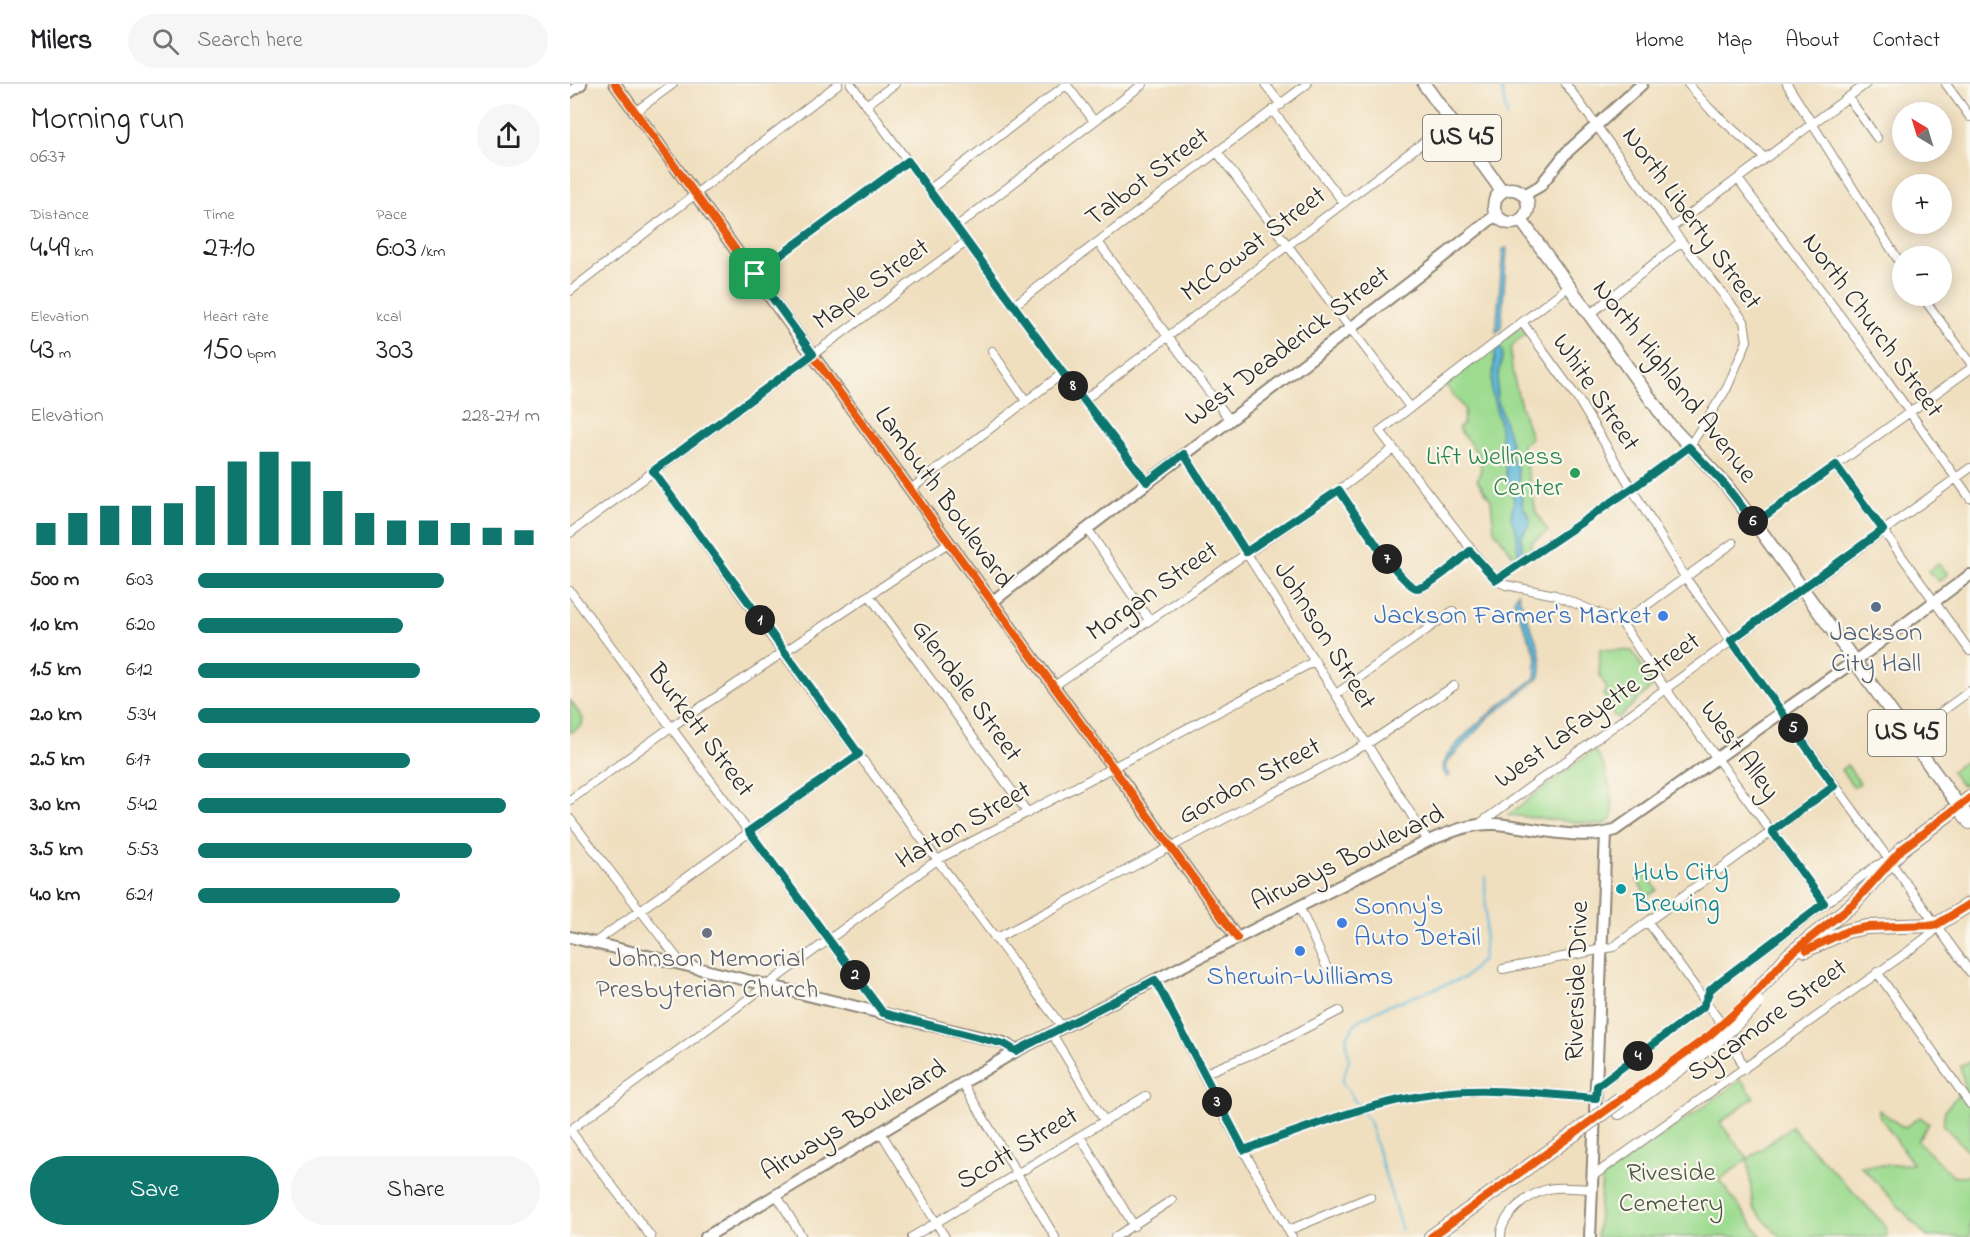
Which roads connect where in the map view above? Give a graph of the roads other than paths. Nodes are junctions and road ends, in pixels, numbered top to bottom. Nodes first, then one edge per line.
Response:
1 (581, 84) edge
2 (615, 84) edge
3 (673, 84) edge
4 (838, 84) edge
5 (851, 84) edge
6 (895, 84) edge
7 (1066, 84) edge
8 (1143, 84) edge
9 (1265, 84) edge
10 (1307, 84) edge
11 (1424, 84) edge
12 (1566, 84) edge
13 (1642, 84) edge
14 (1688, 84) edge
15 (1787, 84) edge
16 (1866, 84) edge
17 (1946, 84) edge
18 (570, 92) edge
19 (1848, 97) junction
20 (866, 105) junction
21 (1281, 105) junction
22 (1273, 111) junction
23 (635, 112) junction
24 (1970, 117) edge
25 (1094, 121) junction
26 (1450, 122) junction
27 (1811, 124) junction
28 (1596, 125) junction
29 (1877, 138) dead end
30 (1217, 152) junction
31 (1765, 158) junction
32 (908, 161) junction
33 (1738, 179) junction
34 (928, 190) junction
35 (1502, 191) junction
36 (696, 193) junction
37 (1524, 195) junction
38 (1344, 202) junction
39 (1496, 215) junction
40 (1521, 220) junction
41 (956, 227) junction
42 (1671, 228) junction
43 (966, 242) junction
44 (1098, 242) junction
45 (1681, 242) junction
46 (1288, 246) junction
47 (1892, 250) edge
48 (755, 274) junction
49 (1568, 287) junction
50 (570, 291) edge
51 (1013, 306) junction
52 (1929, 306) edge
53 (1589, 315) junction
54 (1522, 322) junction
55 (1352, 330) junction
56 (1168, 337) junction
57 (992, 351) dead end
58 (813, 354) junction
59 (1970, 362) edge
60 (1970, 369) edge
61 (1063, 373) junction
62 (1026, 401) junction
63 (1083, 401) junction
64 (1410, 407) junction
65 (1909, 412) junction
66 (1229, 419) junction
67 (1689, 447) junction
68 (1393, 449) junction
69 (1184, 454) junction
70 (1836, 465) junction
71 (1970, 468) edge
72 (653, 471) junction
73 (1956, 478) junction
74 (1147, 482) junction
75 (911, 489) junction
76 (1631, 489) junction
77 (1339, 490) junction
78 (1970, 498) edge
79 (1755, 523) junction
80 (1087, 528) junction
81 (1883, 530) junction
82 (570, 533) edge
83 (948, 543) junction
84 (1733, 543) dead end
85 (1470, 551) junction
86 (1246, 552) junction
87 (1970, 576) edge
88 (1685, 577) junction
89 (1496, 580) junction
90 (1802, 588) junction
91 (570, 591) edge
92 (869, 595) junction
93 (992, 602) junction
94 (1935, 602) junction
95 (1453, 611) dead end
96 (1149, 620) junction
97 (1622, 623) junction
98 (1731, 640) junction
99 (782, 651) junction
100 (1970, 651) edge
101 (1854, 660) junction
102 (1315, 661) junction
103 (1054, 686) junction
104 (1454, 686) dead end
105 (1665, 688) junction
106 (1970, 691) edge
107 (1336, 694) junction
108 (1782, 711) junction
109 (671, 727) junction
110 (1908, 736) junction
111 (1366, 744) junction
112 (859, 754) junction
113 (1719, 758) junction
114 (1113, 766) junction
115 (1834, 786) junction
116 (570, 800) edge
117 (1964, 802) edge
118 (1028, 813) junction
119 (570, 819) edge
120 (1970, 822) edge
121 (1478, 825) junction
122 (749, 831) junction
123 (1772, 831) junction
124 (1606, 833) junction
125 (1428, 841) junction
126 (1171, 846) junction
127 (937, 860) junction
128 (1890, 861) junction
129 (1824, 903) junction
130 (1970, 904) edge
131 (1299, 906) junction
132 (639, 910) junction
133 (1648, 922) junction
134 (1936, 925) junction
135 (570, 937) edge
136 (1237, 938) junction
137 (995, 939) junction
138 (829, 940) junction
139 (594, 943) junction
140 (1602, 950) junction
141 (681, 963) junction
142 (1327, 968) dead end
143 (1503, 969) dead end
144 (1877, 972) junction
145 (1970, 972) edge
146 (1155, 980) junction
147 (766, 984) junction
148 (1706, 999) junction
149 (1754, 1000) junction
150 (1339, 1011) dead end
151 (883, 1013) junction
152 (1062, 1027) junction
153 (1051, 1032) junction
154 (1016, 1051) junction
155 (1744, 1069) junction
156 (1203, 1074) junction
157 (962, 1082) junction
158 (1597, 1086) junction
159 (1146, 1096) dead end
160 (1596, 1098) junction
161 (1970, 1104) edge
162 (1105, 1122) junction
163 (570, 1130) edge
164 (880, 1131) junction
165 (1080, 1136) junction
166 (1577, 1137) junction
167 (1244, 1150) junction
168 (1018, 1174) junction
169 (1593, 1176) junction
170 (1592, 1189) junction
171 (776, 1194) junction
172 (1370, 1197) dead end
173 (1172, 1200) dead end
174 (936, 1222) junction
175 (1134, 1226) junction
176 (1290, 1234) edge
177 (651, 1237) edge
178 (706, 1237) edge
179 (802, 1237) edge
180 (912, 1237) edge
181 (945, 1237) edge
182 (1055, 1237) edge
183 (1115, 1237) edge
184 (1431, 1237) edge
185 (1445, 1237) edge
186 (1501, 1237) edge
187 (1590, 1237) edge

1 - 18 street
2 - 23 street, Lambuth Boulevard
3 - 23 street
4 - 36 street
5 - 20 street
6 - 20 street
7 - 25 street
7 - 34 street
8 - 25 street
9 - 21 street
10 - 21 street, Talbot Street
11 - 26 main road, US 45
12 - 28 street, North Liberty Street
13 - 28 street
14 - 31 street
15 - 27 street
16 - 19 street
17 - 24 street
19 - 27 street
19 - 29 street
20 - 32 street
21 - 22 street, Talbot Street
22 - 30 street, Talbot Street
22 - 38 street
23 - 36 street, Lambuth Boulevard
25 - 41 street
26 - 35 main road, US 45
26 - 38 street, McCowat Street
27 - 31 street
27 - 47 street
28 - 37 street
28 - 42 street, North Liberty Street
30 - 44 street, Talbot Street
30 - 46 street
31 - 33 street
32 - 34 street
32 - 48 street
33 - 42 street
33 - 65 street, North Church Street
34 - 41 street
35 - 37 main road
35 - 39 main road
36 - 48 street, Lambuth Boulevard
36 - 50 street
37 - 40 main road
38 - 46 street, McCowat Street
39 - 40 main road
39 - 55 street, West Deaderick Street
40 - 49 main road, North Highland Avenue / US 45
41 - 43 street
42 - 45 street, North Liberty Street
43 - 51 street
43 - 58 street, Maple Street
44 - 51 street, Talbot Street
44 - 56 street
45 - 53 street
45 - 67 street, North Liberty Street
46 - 55 street
46 - 56 street, McCowat Street
48 - 58 street, Lambuth Boulevard
49 - 53 main road, North Highland Avenue / US 45
49 - 54 street
51 - 61 street
52 - 59 street
53 - 67 main road, North Highland Avenue / US 45
54 - 64 street
54 - 76 street, White Street
55 - 64 street
55 - 66 street, West Deaderick Street
56 - 63 street, McCowat Street
56 - 66 street
57 - 62 street
58 - 72 street, Maple Street
58 - 75 street, Lambuth Boulevard
60 - 65 street
61 - 62 street
61 - 63 street
62 - 75 street
63 - 74 street
64 - 68 street
65 - 70 street
65 - 73 street, North Church Street
66 - 69 street, West Deaderick Street
67 - 76 street
67 - 79 main road, North Highland Avenue / US 45
68 - 77 street, Morgan Street
68 - 85 street
69 - 74 street, West Deaderick Street
69 - 86 street, Johnson Street
70 - 79 street
70 - 81 street
71 - 73 street, West Lafayette Street
72 - 82 street, Maple Street
72 - 99 street
73 - 78 street, North Church Street
73 - 81 street, West Lafayette Street
74 - 80 street, West Deaderick Street
75 - 83 street, Lambuth Boulevard
76 - 88 street, White Street
76 - 89 street
77 - 85 street
77 - 86 street, Morgan Street
79 - 90 main road, North Highland Avenue / US 45
80 - 93 street, West Deaderick Street
80 - 96 street
81 - 90 street, West Lafayette Street
81 - 94 street
83 - 92 street
83 - 93 street, Lambuth Boulevard
84 - 88 street
85 - 89 street
86 - 96 street, Morgan Street
86 - 102 street, Johnson Street
87 - 94 street
88 - 97 street
88 - 98 street, White Street
89 - 97 street
90 - 98 street, West Lafayette Street
90 - 101 main road, North Highland Avenue / US 45
91 - 109 street, Burkett Street
92 - 99 street
92 - 118 street, Glendale Street
93 - 103 street, Lambuth Boulevard
94 - 100 street
94 - 101 street
95 - 107 street
96 - 103 street, Morgan Street
97 - 105 street, West Alley
98 - 105 street, West Lafayette Street
98 - 108 street, White Street
99 - 109 street
99 - 112 street
101 - 108 street
101 - 110 main road, US 45
102 - 107 street, Johnson Street
102 - 114 street, Hatton Street
103 - 114 street, Lambuth Boulevard
104 - 111 street, Gordon Street
105 - 113 street, West Alley
105 - 121 street, West Lafayette Street
106 - 110 street
107 - 111 street, Johnson Street
108 - 113 street
108 - 115 street, White Street
109 - 116 street
109 - 122 street, Burkett Street
110 - 117 main road, US 45
111 - 125 street, Johnson Street
111 - 126 street, Gordon Street
112 - 122 street
112 - 127 street
113 - 123 street, West Alley
113 - 124 street
114 - 118 street, Hatton Street
114 - 126 street, Lambuth Boulevard
115 - 123 street
115 - 128 street, White Street
117 - 120 highway, US 45
117 - 128 highway
118 - 127 street, Hatton Street
119 - 132 street
121 - 124 street
121 - 125 street, Airways Boulevard
122 - 132 street
122 - 138 street, Burkett Street
123 - 129 street, West Alley
123 - 133 street
124 - 140 street, Riverside Drive
125 - 131 street, Airways Boulevard
126 - 136 street, Lambuth Boulevard
126 - 137 street, Gordon Street
127 - 137 street
127 - 138 street, Hatton Street
128 - 129 street
128 - 134 street, White Street
128 - 149 highway
129 - 148 street
130 - 134 highway, Sycamore Street
131 - 136 street, Airways Boulevard
131 - 142 street
132 - 139 street
132 - 141 street
133 - 140 street
133 - 148 street
134 - 144 street, Sycamore Street
134 - 145 street, White Street
134 - 149 highway
135 - 139 street
136 - 146 street, Airways Boulevard
137 - 152 street
138 - 147 street, Hatton Street
138 - 151 street, Burkett Street
139 - 141 street
140 - 143 street
140 - 158 street, Riverside Drive
141 - 147 street
144 - 155 street, Sycamore Street
144 - 161 street
146 - 152 street, Airways Boulevard
146 - 156 street
147 - 151 street
147 - 163 street, Hatton Street
148 - 155 street
148 - 158 street
149 - 166 highway, bridge
150 - 156 street
151 - 154 street
152 - 153 street, Airways Boulevard
153 - 154 street, Airways Boulevard
153 - 162 street
154 - 157 street, Airways Boulevard
155 - 169 street, Sycamore Street
156 - 167 street
157 - 164 street, Airways Boulevard
157 - 168 street
158 - 160 street, Riverside Drive
159 - 162 street, Scott Street
160 - 167 street
160 - 169 street, Riverside Drive
162 - 165 street, Scott Street
163 - 177 street
164 - 171 street, Airways Boulevard
164 - 174 street
165 - 168 street, Scott Street
165 - 175 street
166 - 184 highway
166 - 185 highway
167 - 176 street
168 - 174 street, Scott Street
168 - 182 street
169 - 170 street, Riverside Drive
170 - 186 street
170 - 187 street, Riverside Drive
171 - 178 street, Airways Boulevard
171 - 179 street
172 - 176 street
173 - 175 street
174 - 180 street, Scott Street
174 - 181 street
175 - 183 street

